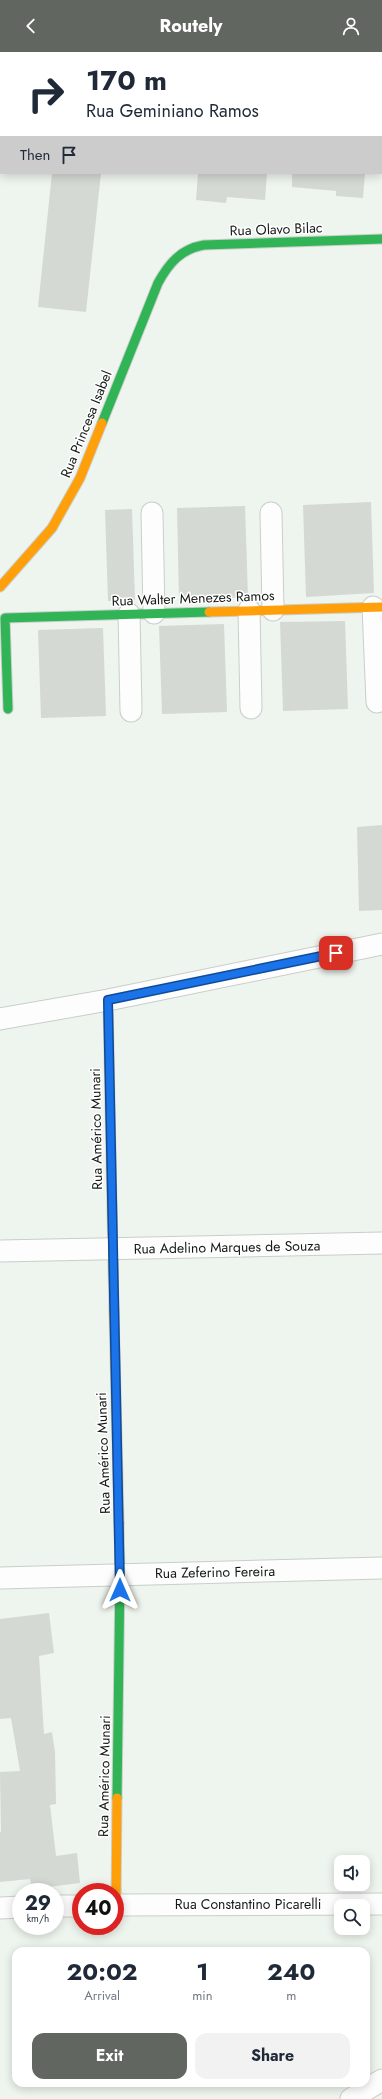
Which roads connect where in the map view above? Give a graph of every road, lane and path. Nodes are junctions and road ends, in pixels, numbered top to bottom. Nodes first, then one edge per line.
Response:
1 (382, 239) edge
2 (174, 257) joint
3 (152, 513) dead end
4 (271, 513) dead end
5 (0, 587) edge
6 (377, 607) edge
7 (249, 610) junction
8 (273, 610) junction
9 (154, 613) junction
10 (129, 614) junction
11 (377, 702) dead end
12 (251, 708) dead end
13 (8, 709) dead end
14 (131, 711) dead end
15 (382, 944) edge
16 (108, 1000) junction
17 (0, 1019) edge
18 (382, 1243) edge
19 (112, 1250) junction
20 (0, 1251) edge
21 (382, 1568) edge
22 (120, 1574) junction
23 (0, 1578) edge
24 (116, 1883) edge
25 (382, 1904) edge
26 (124, 1905) edge
27 (12, 1907) edge
28 (0, 1908) edge
29 (382, 2080) edge
30 (351, 2099) edge

1 - 2 street, Rua Olavo Bilac
2 - 5 street, Rua Princesa Isabel
3 - 9 street
4 - 8 street
6 - 8 street, Rua Walter Menezes Ramos
6 - 11 street
7 - 8 street, Rua Walter Menezes Ramos
7 - 9 street, Rua Walter Menezes Ramos
7 - 12 street
9 - 10 street, Rua Walter Menezes Ramos
10 - 13 street, Rua Walter Menezes Ramos
10 - 14 street
15 - 16 street
16 - 17 street
16 - 19 street, Rua Américo Munari
18 - 19 street, Rua Adelino Marques de Souza
19 - 20 street, Rua Adelino Marques de Souza
19 - 22 street, Rua Américo Munari
21 - 22 street, Rua Zeferino Fereira
22 - 23 street, Rua Zeferino Fereira
22 - 24 street, Rua Américo Munari
25 - 26 street, Rua Constantino Picarelli
27 - 28 street
29 - 30 street

